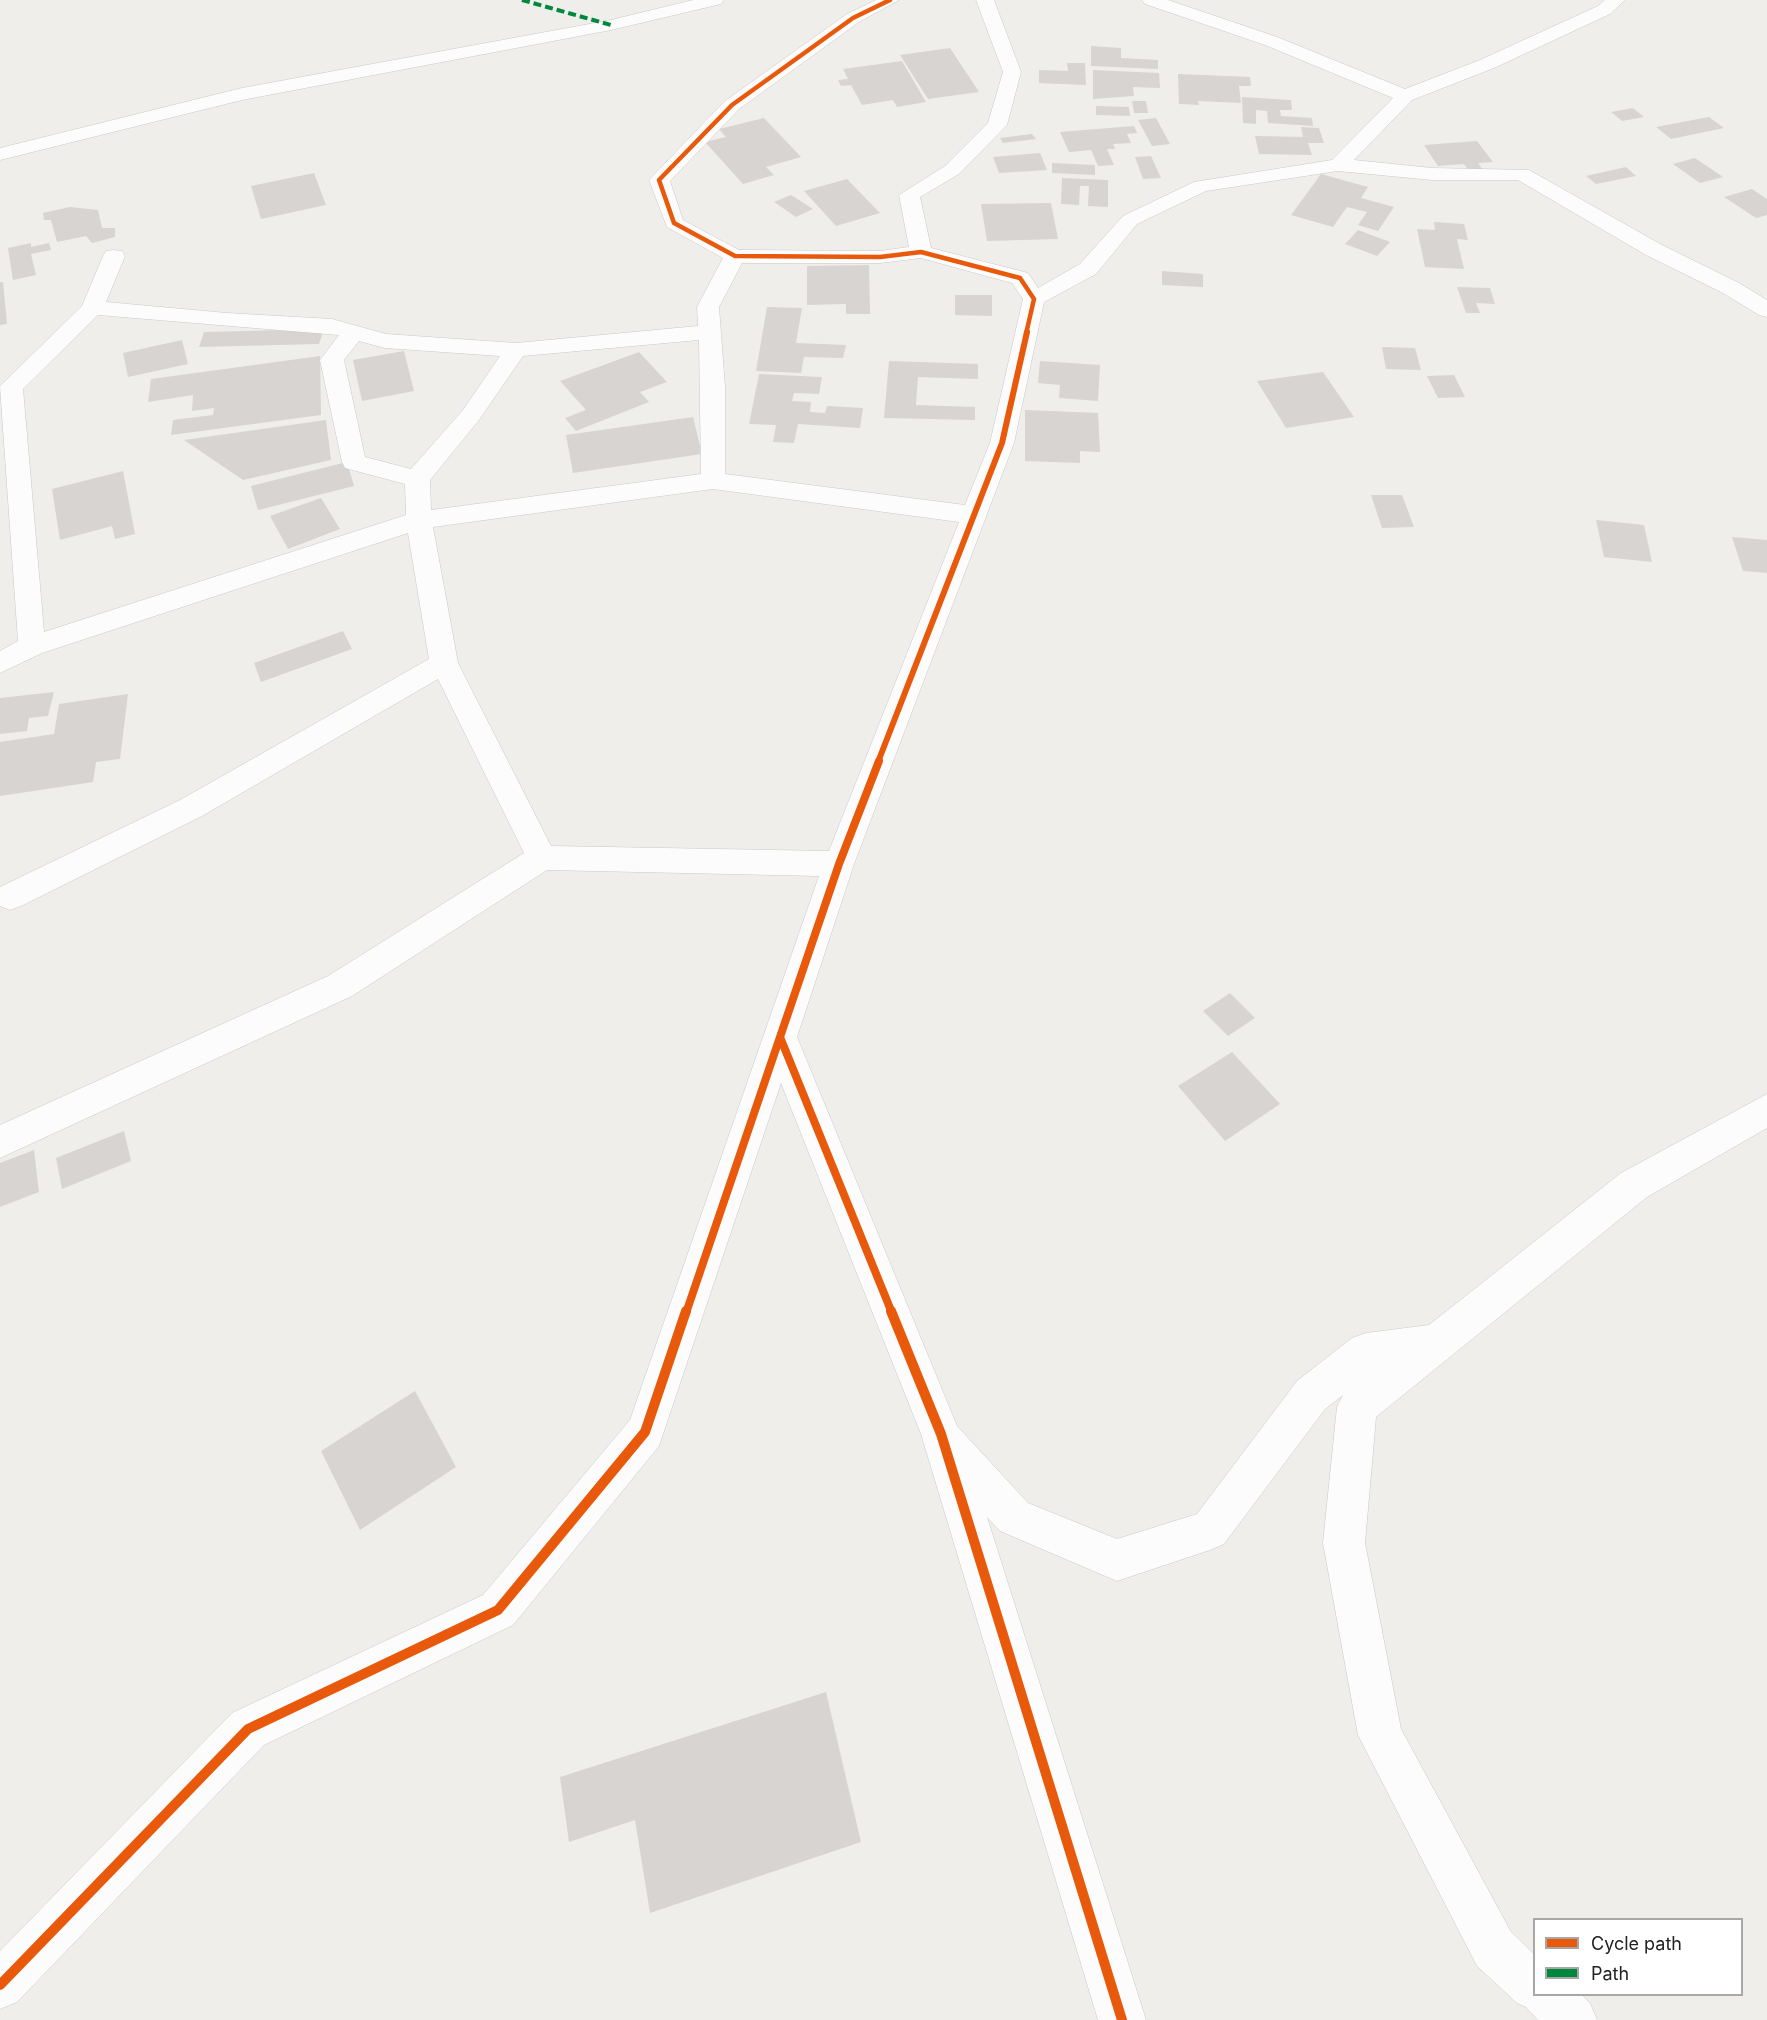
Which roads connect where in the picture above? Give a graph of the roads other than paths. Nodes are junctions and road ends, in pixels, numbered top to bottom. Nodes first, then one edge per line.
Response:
1 (715, 0) edge
2 (890, 0) edge
3 (984, 0) edge
4 (1151, 0) edge
5 (1616, 0) edge
6 (1405, 96) junction
7 (0, 154) edge
8 (1338, 165) junction
9 (921, 252) junction
10 (114, 256) dead end
11 (735, 256) junction
12 (1034, 299) junction
13 (92, 309) junction
14 (1767, 310) edge
15 (710, 332) junction
16 (353, 333) junction
17 (516, 350) junction
18 (6, 386) edge
19 (417, 479) junction
20 (714, 481) junction
21 (973, 515) junction
22 (419, 520) junction
23 (32, 646) junction
24 (0, 663) edge
25 (444, 663) junction
26 (542, 858) junction
27 (839, 864) junction
28 (10, 897) dead end
29 (780, 1037) junction
30 (1767, 1110) edge
31 (0, 1142) edge
32 (1439, 1343) junction
33 (941, 1434) junction
34 (0, 1985) edge
35 (1533, 1985) edge
36 (1546, 1996) edge
37 (1122, 2020) edge
38 (1573, 2020) edge

1 - 7 street
2 - 11 street
3 - 9 street
4 - 6 street
5 - 6 street
6 - 8 street
8 - 12 street
8 - 14 street
9 - 11 street
9 - 12 street
10 - 13 street
11 - 15 street
12 - 21 street
13 - 16 street
13 - 18 street
15 - 17 street
15 - 20 street
16 - 17 street
16 - 19 street
17 - 19 street
18 - 23 street
19 - 22 street
20 - 21 street
20 - 22 street
21 - 27 street
22 - 23 street
22 - 25 street
23 - 24 street
25 - 26 street
25 - 28 street
26 - 27 street
26 - 31 street
27 - 29 street
29 - 33 street
29 - 34 street
30 - 32 street
32 - 33 street
32 - 35 street
33 - 37 street
36 - 38 street

